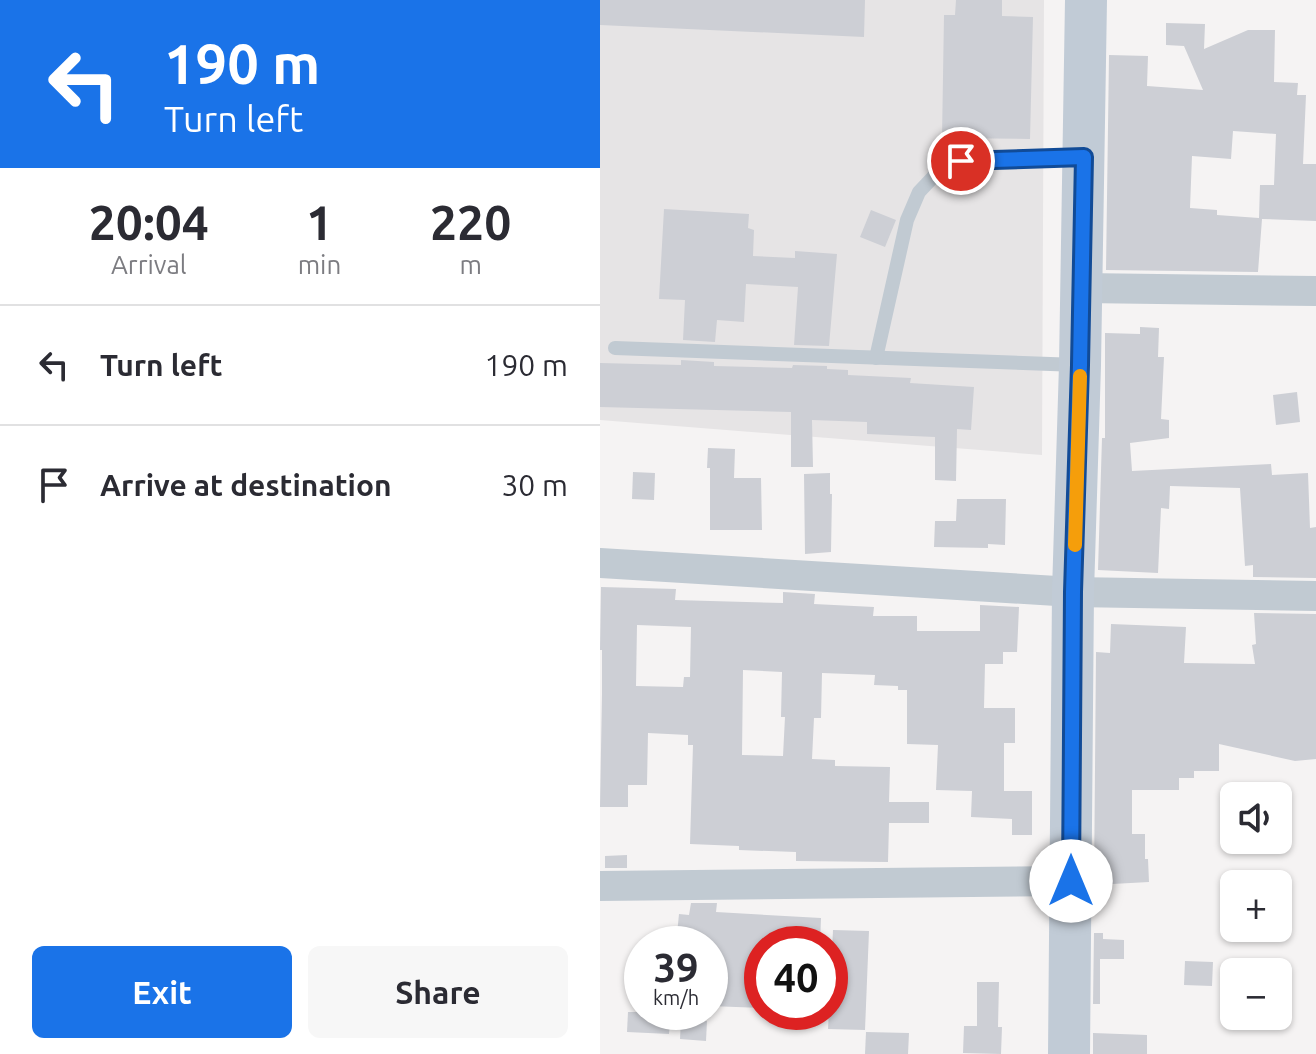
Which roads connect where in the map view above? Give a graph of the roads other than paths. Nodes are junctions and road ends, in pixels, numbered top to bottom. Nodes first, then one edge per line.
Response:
1 (1086, 0) edge
2 (1084, 157) junction
3 (1082, 288) junction
4 (1316, 291) edge
5 (615, 348) dead end
6 (876, 358) junction
7 (1080, 365) junction
8 (600, 563) edge
9 (1073, 592) junction
10 (1316, 596) edge
11 (1071, 881) junction
12 (600, 886) edge
13 (1069, 1054) edge

1 - 2 street
2 - 3 street
2 - 6 lane
3 - 4 street
3 - 7 street
5 - 6 lane
6 - 7 lane
7 - 9 street
8 - 9 street
9 - 10 street
9 - 11 street
11 - 12 street
11 - 13 street

